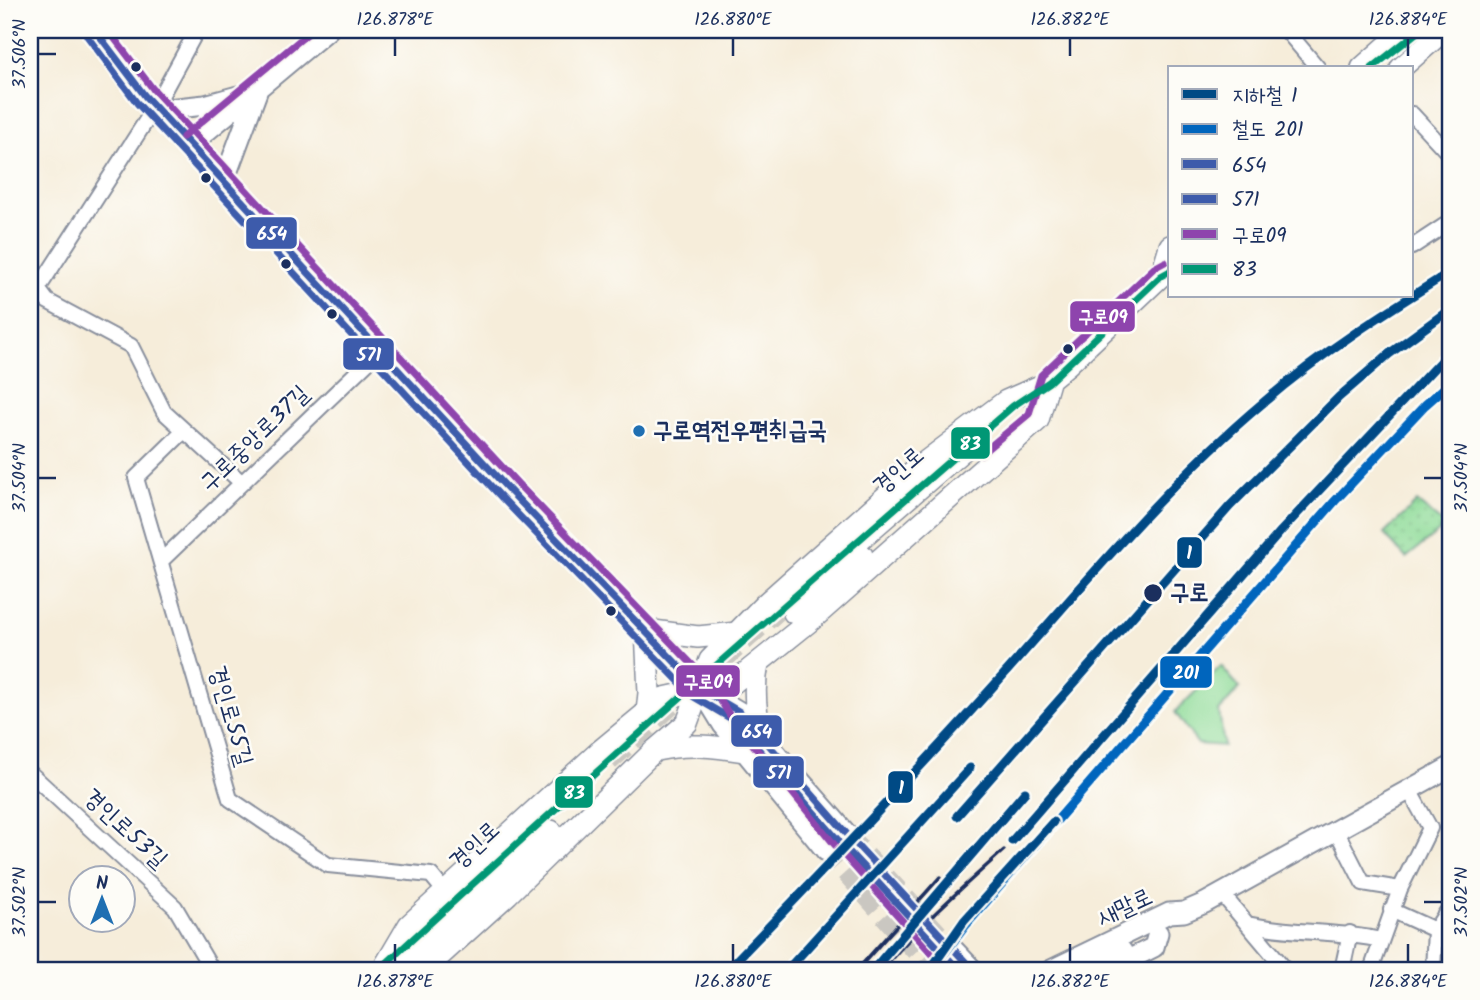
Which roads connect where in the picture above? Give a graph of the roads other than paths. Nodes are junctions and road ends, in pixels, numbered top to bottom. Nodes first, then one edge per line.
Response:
1 (95, 30) edge
2 (197, 30) edge
3 (328, 30) edge
4 (1286, 30) edge
5 (1405, 30) edge
6 (1444, 30) edge
7 (1316, 66) edge
8 (1364, 66) edge
9 (1403, 66) edge
10 (259, 88) junction
11 (157, 109) junction
12 (1414, 116) edge
13 (190, 145) junction
14 (1450, 155) edge
15 (224, 181) junction
16 (1450, 222) edge
17 (1414, 246) edge
18 (1166, 274) edge
19 (34, 288) edge
20 (380, 350) junction
21 (1049, 382) junction
22 (184, 431) junction
23 (242, 483) junction
24 (161, 561) junction
25 (790, 608) tunnel mouth
26 (646, 630) junction
27 (737, 633) junction
28 (758, 663) junction
29 (701, 689) junction
30 (647, 712) junction
31 (761, 736) junction
32 (654, 751) junction
33 (744, 751) junction
34 (613, 766) tunnel mouth
35 (1450, 767) edge
36 (30, 772) edge
37 (1409, 790) junction
38 (1336, 830) junction
39 (847, 834) tunnel mouth
40 (826, 850) tunnel mouth
41 (1400, 889) junction
42 (445, 892) junction
43 (1222, 894) junction
44 (1450, 907) edge
45 (1391, 910) junction
46 (1184, 912) junction
47 (1247, 924) junction
48 (1435, 930) junction
49 (1158, 933) junction
50 (1350, 933) junction
51 (1381, 940) junction
52 (1450, 941) edge
53 (954, 950) tunnel mouth
54 (389, 968) edge
55 (212, 970) edge
56 (425, 970) edge
57 (973, 970) edge
58 (1051, 970) edge
59 (1082, 970) edge
60 (1108, 970) edge
61 (1284, 970) edge
62 (1342, 970) edge
63 (1371, 970) edge
64 (1433, 970) edge

1 - 11 main road
2 - 11 street
3 - 10 main road
4 - 7 street
5 - 8 main road
6 - 9 main road
10 - 11 main road
10 - 13 main road
10 - 15 main road
11 - 13 main road
11 - 19 street
12 - 14 street
13 - 15 main road
15 - 20 main road
16 - 17 street
18 - 21 main road, 경인로
19 - 22 street
20 - 23 street, 구로중앙로37길
20 - 26 main road
21 - 25 main road, 경인로
21 - 27 main road
21 - 28 main road
22 - 23 street
22 - 24 street, 경인로55길
23 - 24 street, 구로중앙로37길
24 - 42 street, 경인로55길
26 - 27 main road
26 - 29 main road
26 - 30 main road
27 - 29 main road
28 - 29 main road
28 - 31 main road
29 - 30 main road
29 - 31 main road
29 - 32 main road
29 - 33 main road
30 - 42 main road
31 - 39 main road
32 - 33 main road
32 - 56 main road
33 - 40 main road
34 - 54 main road, 경인로
35 - 37 main road, 새말로
36 - 55 street, 경인로53길
37 - 38 main road, 새말로
37 - 41 street
38 - 41 street
38 - 43 main road, 새말로
41 - 45 street
42 - 54 main road
43 - 46 main road, 새말로
43 - 47 street
44 - 48 street
45 - 48 street
45 - 51 street
46 - 49 main road, 새말로
46 - 58 main road, 새말로
47 - 50 street
47 - 61 street
48 - 52 street
48 - 64 street
49 - 59 main road, 새말로
49 - 60 main road
50 - 51 street
50 - 62 street
51 - 63 street
53 - 57 main road

